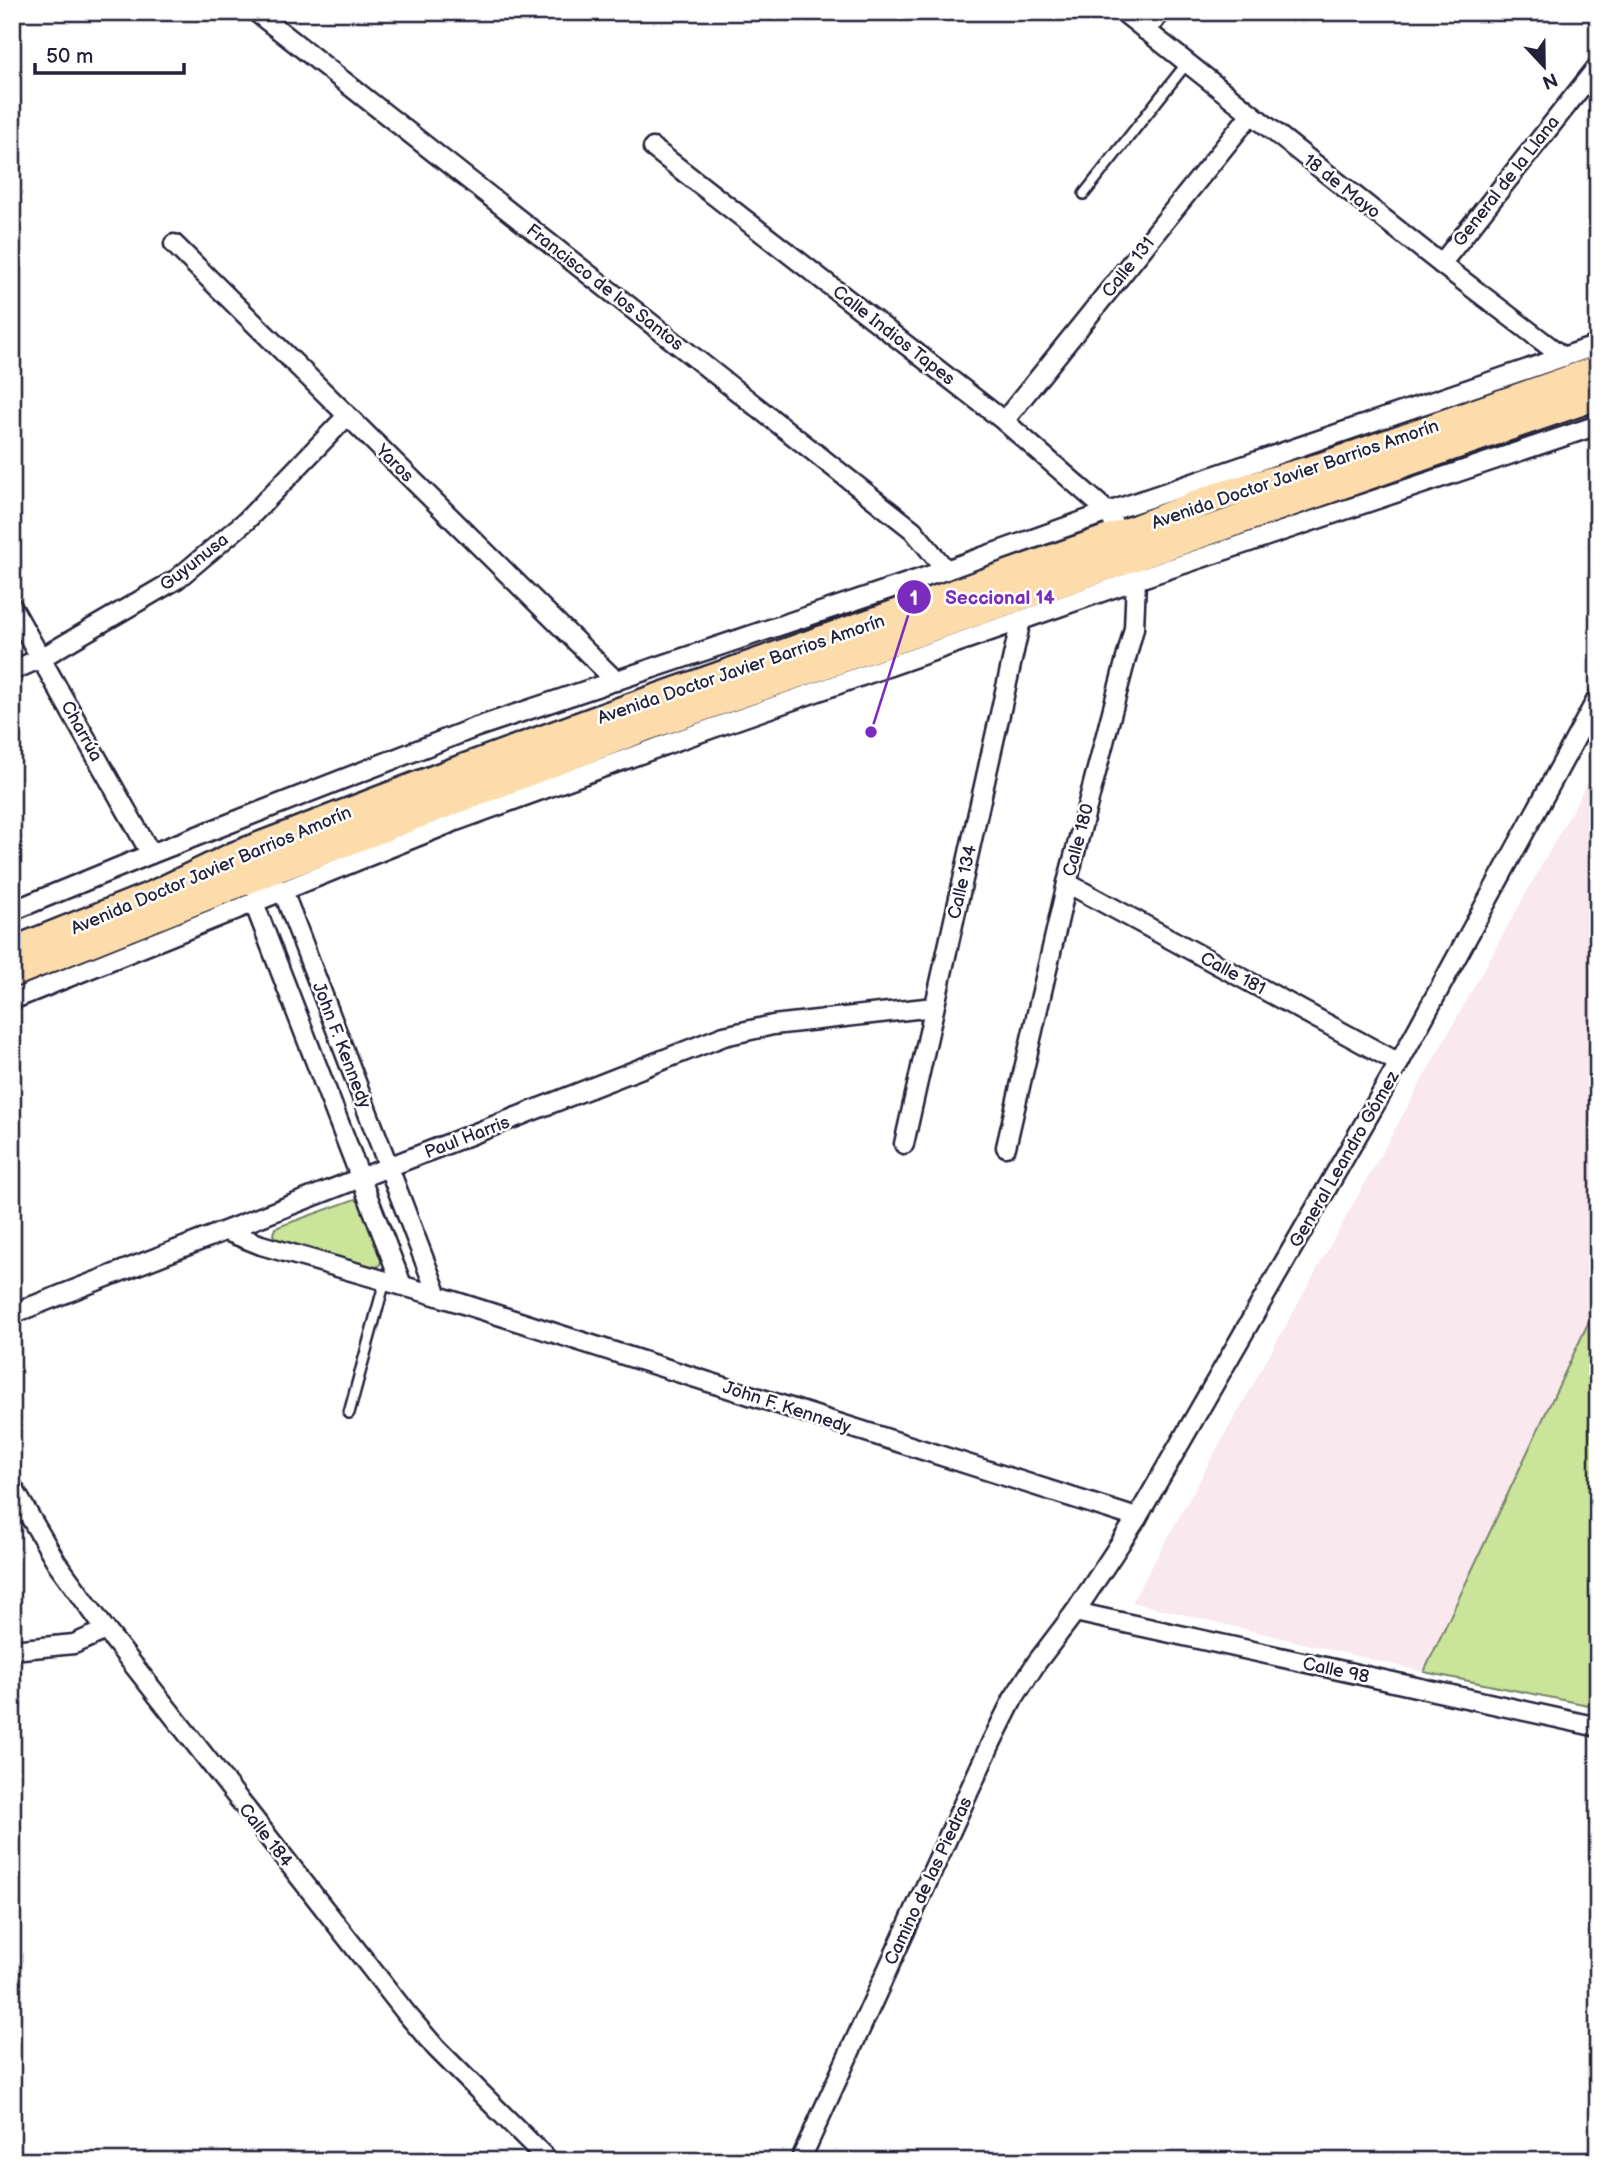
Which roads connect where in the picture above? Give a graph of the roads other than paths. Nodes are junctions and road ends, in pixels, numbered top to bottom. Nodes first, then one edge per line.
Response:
1 (256, 12) edge
2 (1123, 12) edge
3 (1161, 12) edge
4 (1146, 31) junction
5 (1186, 63) junction
6 (1598, 65) edge
7 (1251, 114) junction
8 (653, 148) dead end
9 (1084, 194) dead end
10 (174, 244) dead end
11 (1441, 264) junction
12 (1598, 345) edge
13 (1563, 357) junction
14 (1598, 370) edge
15 (1598, 395) edge
16 (347, 416) junction
17 (1004, 421) junction
18 (1598, 425) edge
19 (1124, 546) junction
20 (946, 569) junction
21 (12, 607) edge
22 (1021, 620) junction
23 (41, 657) junction
24 (12, 671) edge
25 (616, 681) junction
26 (1598, 698) edge
27 (151, 854) junction
28 (265, 875) junction
29 (1067, 883) junction
30 (254, 903) junction
31 (12, 911) edge
32 (12, 952) edge
33 (12, 973) edge
34 (12, 1000) edge
35 (934, 1007) junction
36 (1399, 1063) junction
37 (904, 1144) dead end
38 (1006, 1147) dead end
39 (388, 1167) junction
40 (360, 1178) junction
41 (226, 1231) junction
42 (393, 1283) junction
43 (438, 1296) junction
44 (12, 1314) edge
45 (349, 1413) dead end
46 (12, 1486) edge
47 (1137, 1518) junction
48 (1075, 1612) junction
49 (106, 1630) junction
50 (12, 1650) edge
51 (1598, 1727) edge
52 (548, 2161) edge
53 (800, 2161) edge

1 - 20 street, Francisco de los Santos
2 - 4 street, 18 de Mayo
3 - 4 street
4 - 5 street, 18 de Mayo
5 - 7 street, 18 de Mayo
5 - 9 lane
6 - 11 street, General de la Llana
7 - 11 street, 18 de Mayo
7 - 17 street, Calle 131
8 - 17 street, Calle Indios Tapes
10 - 16 street, Yaros
11 - 13 street, 18 de Mayo
12 - 13 street, Avenida Doctor Javier Barrios Amorín
13 - 19 street, Avenida Doctor Javier Barrios Amorín
14 - 19 highway, Avenida Doctor Javier Barrios Amorín
15 - 19 highway, Avenida Doctor Javier Barrios Amorín
16 - 23 street, Guyunusa
16 - 25 street, Yaros
17 - 19 street, Calle Indios Tapes
18 - 19 street, Avenida Doctor Javier Barrios Amorín
19 - 20 street, Avenida Doctor Javier Barrios Amorín
19 - 22 street, Avenida Doctor Javier Barrios Amorín
19 - 28 highway, Avenida Doctor Javier Barrios Amorín
19 - 29 street, Calle 180
20 - 25 street, Avenida Doctor Javier Barrios Amorín
21 - 23 street, Charrúa
22 - 28 street, Avenida Doctor Javier Barrios Amorín
22 - 35 street, Calle 134
23 - 24 street, Guyunusa
23 - 27 street, Charrúa
25 - 27 street, Avenida Doctor Javier Barrios Amorín
26 - 36 street, General Leandro Gómez
27 - 31 street, Avenida Doctor Javier Barrios Amorín
28 - 30 street, Avenida Doctor Javier Barrios Amorín
28 - 32 highway, Avenida Doctor Javier Barrios Amorín
28 - 33 highway, Avenida Doctor Javier Barrios Amorín
28 - 39 street, John F. Kennedy
29 - 36 street, Calle 181
29 - 38 street, Calle 180
30 - 34 street, Avenida Doctor Javier Barrios Amorín
30 - 40 street, John F. Kennedy
35 - 37 street, Calle 134
35 - 39 street, Paul Harris
36 - 47 street, General Leandro Gómez
39 - 40 street, Paul Harris
39 - 43 street, John F. Kennedy
40 - 41 street, Paul Harris
40 - 42 street, John F. Kennedy
41 - 42 street, John F. Kennedy
41 - 44 street, Paul Harris
42 - 43 street, John F. Kennedy
42 - 45 lane
43 - 47 street, John F. Kennedy
46 - 49 street, Calle 184
47 - 48 street, General Leandro Gómez
48 - 51 street, Calle 98
48 - 53 street, Camino de las Piedras
49 - 50 street
49 - 52 street, Calle 184

